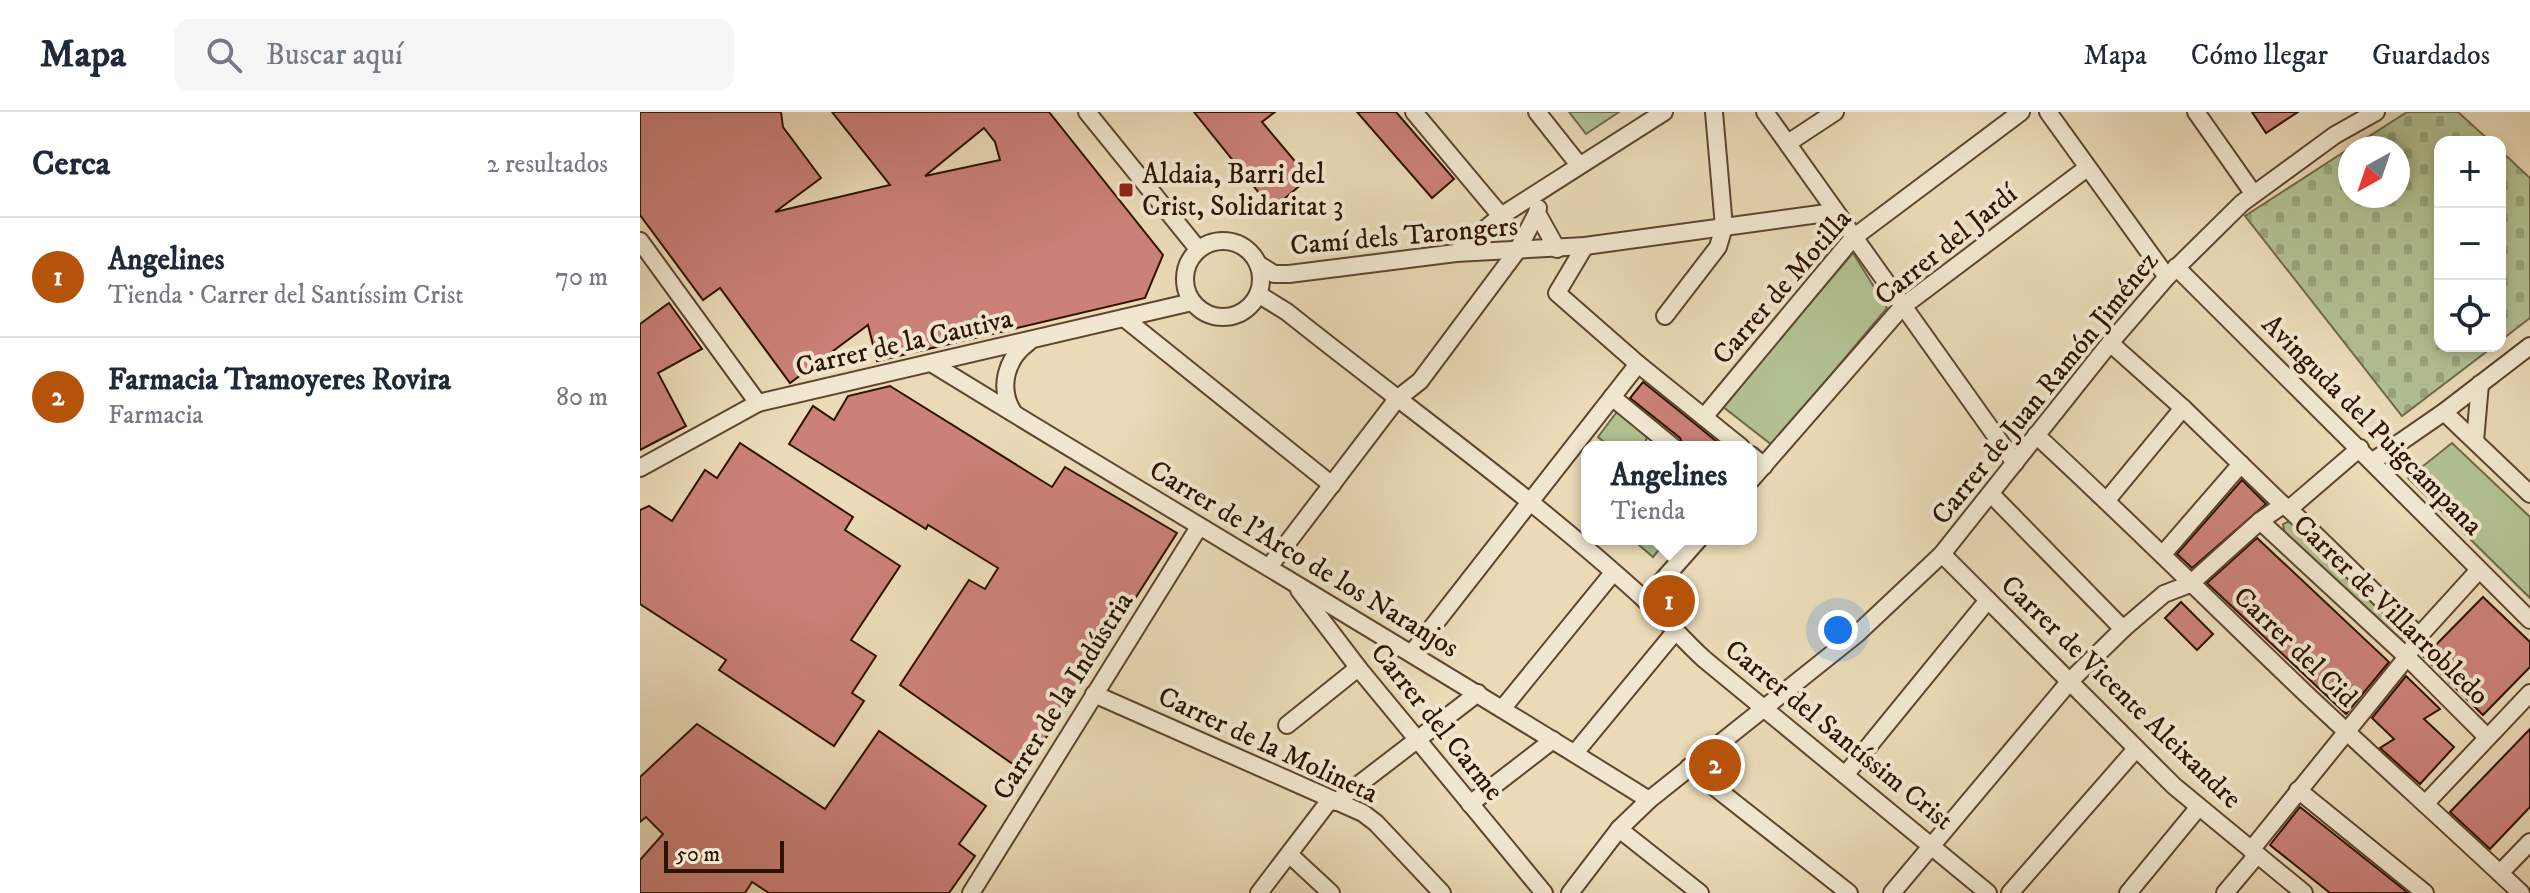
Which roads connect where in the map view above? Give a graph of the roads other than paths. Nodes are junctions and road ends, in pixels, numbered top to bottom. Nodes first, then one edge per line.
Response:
1 (1087, 112) edge
2 (1414, 112) edge
3 (1537, 112) edge
4 (1664, 112) edge
5 (1714, 112) edge
6 (1765, 112) edge
7 (1835, 112) edge
8 (2021, 112) edge
9 (2048, 112) edge
10 (2196, 112) edge
11 (2376, 112) edge
12 (1788, 143) junction
13 (1579, 165) junction
14 (2087, 168) junction
15 (1542, 190) junction
16 (2253, 193) junction
17 (1834, 212) junction
18 (1537, 213) junction
19 (1501, 216) junction
20 (1724, 227) junction
21 (1853, 238) junction
22 (640, 241) edge
23 (1585, 246) junction
24 (1198, 249) junction
25 (1557, 249) junction
26 (1517, 251) junction
27 (1456, 253) junction
28 (2172, 272) junction
29 (1259, 280) junction
30 (1192, 302) junction
31 (1902, 307) junction
32 (1665, 316) dead end
33 (1124, 318) junction
34 (1034, 339) junction
35 (2110, 343) junction
36 (2530, 346) edge
37 (931, 363) junction
38 (1638, 364) junction
39 (2480, 384) junction
40 (1612, 397) junction
41 (1397, 399) junction
42 (758, 403) junction
43 (2183, 408) junction
44 (2444, 412) junction
45 (1015, 415) junction
46 (1704, 417) junction
47 (2036, 435) junction
48 (1666, 441) edge
49 (1734, 441) edge
50 (2475, 441) junction
51 (2360, 448) junction
52 (1758, 460) edge
53 (2373, 461) junction
54 (2015, 463) junction
55 (2241, 464) junction
56 (640, 468) edge
57 (1332, 485) junction
58 (1991, 494) junction
59 (2530, 494) edge
60 (2107, 500) junction
61 (1529, 501) junction
62 (2286, 507) junction
63 (2260, 521) junction
64 (1199, 527) junction
65 (1694, 545) edge
66 (1942, 554) junction
67 (2163, 554) junction
68 (1269, 567) junction
69 (2479, 570) junction
70 (1612, 574) junction
71 (1293, 582) junction
72 (2190, 584) junction
73 (1645, 600) junction
74 (1988, 600) junction
75 (2530, 620) edge
76 (1363, 624) junction
77 (2123, 629) junction
78 (1674, 633) junction
79 (2419, 636) junction
80 (1339, 643) junction
81 (1412, 653) junction
82 (2407, 657) junction
83 (1358, 668) junction
84 (2070, 681) junction
85 (1478, 693) junction
86 (2530, 693) edge
87 (1094, 694) junction
88 (1502, 709) junction
89 (1763, 709) junction
90 (1287, 725) dead end
91 (2345, 731) junction
92 (2486, 736) junction
93 (1417, 740) junction
94 (1553, 740) junction
95 (2136, 749) junction
96 (1575, 753) junction
97 (1689, 767) junction
98 (1846, 774) junction
99 (2298, 790) junction
100 (1649, 800) junction
101 (1333, 801) junction
102 (1470, 804) junction
103 (2425, 804) junction
104 (2198, 808) junction
105 (1619, 829) junction
106 (2530, 842) edge
107 (1931, 844) junction
108 (2254, 852) junction
109 (1290, 855) junction
110 (2500, 873) junction
111 (1576, 891) edge
112 (971, 893) edge
113 (1259, 893) edge
114 (1331, 893) edge
115 (1442, 893) edge
116 (1544, 893) edge
117 (1700, 893) edge
118 (1849, 893) edge
119 (1892, 893) edge
120 (1988, 893) edge
121 (2010, 893) edge
122 (2128, 893) edge
123 (2225, 893) edge
124 (2304, 893) edge
125 (2425, 893) edge
126 (2521, 893) edge

1 - 24 street
2 - 19 street
3 - 13 street
4 - 13 street
5 - 20 street
6 - 12 street
7 - 12 street
8 - 21 street, Carrer de Motilla
9 - 14 street, Avinguda del Puigcampana
10 - 16 street
11 - 16 street, Carrer de Juan Ramón Jiménez
12 - 17 street
13 - 15 street
14 - 28 street, Avinguda del Puigcampana
14 - 31 street, Carrer del Jardí
15 - 18 street, Camí dels Tarongers
15 - 19 street
16 - 28 street, Carrer de Juan Ramón Jiménez
17 - 20 street, Camí dels Tarongers
17 - 21 street
18 - 25 street, Camí dels Tarongers
18 - 26 street
19 - 27 street
20 - 23 street, Camí dels Tarongers
20 - 32 street
21 - 31 street
21 - 46 street, Carrer de Motilla
22 - 42 street
23 - 25 street, Camí dels Tarongers
23 - 38 street
24 - 29 street
24 - 30 street
25 - 26 street, Camí dels Tarongers
26 - 27 street, Camí dels Tarongers
26 - 41 street
27 - 29 street, Camí dels Tarongers
28 - 35 street, Carrer de Juan Ramón Jiménez
28 - 51 street, Avinguda del Puigcampana
29 - 30 street
29 - 41 street, Carrer del Santíssim Crist
30 - 33 street, Carrer de la Cautiva
31 - 52 street, Carrer del Jardí
31 - 54 street
33 - 34 street, Carrer de la Cautiva
33 - 57 street
34 - 37 street, Carrer de la Cautiva
34 - 45 street
35 - 43 street, Carrer de Villarrobledo
35 - 47 street, Carrer de Juan Ramón Jiménez
36 - 39 street
37 - 42 street, Carrer de la Cautiva
37 - 45 street, Carrer de l'Arco de los Naranjos
38 - 40 street
38 - 46 street
39 - 44 street
39 - 50 street
40 - 48 street
40 - 61 street
41 - 57 street
41 - 61 street, Carrer del Santíssim Crist
42 - 56 street, Carrer de la Cautiva
43 - 55 street, Carrer de Villarrobledo
43 - 60 street
44 - 50 street
44 - 53 street
45 - 64 street, Carrer de l'Arco de los Naranjos
46 - 49 street
47 - 54 street, Carrer de Juan Ramón Jiménez
47 - 60 street, Carrer del Cid
50 - 59 street
51 - 53 street, Avinguda del Puigcampana
51 - 62 street
53 - 69 street, Avinguda del Puigcampana
54 - 58 street, Carrer de Juan Ramón Jiménez
55 - 62 street, Carrer de Villarrobledo
55 - 67 street
57 - 68 street
58 - 66 street, Carrer de Juan Ramón Jiménez
58 - 77 street
60 - 67 street, Carrer del Cid
61 - 70 street, Carrer del Santíssim Crist
61 - 81 street
62 - 63 street
62 - 79 street, Carrer de Villarrobledo
63 - 72 street
63 - 82 street, Carrer de Villarrobledo
64 - 68 street, Carrer de l'Arco de los Naranjos
64 - 87 street, Carrer de la Indústria
65 - 73 street
66 - 74 street, Carrer de Vicente Aleixandre
66 - 89 street, Carrer de Juan Ramón Jiménez
67 - 72 street, Carrer del Cid
68 - 71 street, Carrer de l'Arco de los Naranjos
69 - 75 street, Avinguda del Puigcampana
69 - 79 street
70 - 73 street, Carrer del Santíssim Crist
70 - 88 street
71 - 76 street, Carrer de l'Arco de los Naranjos
71 - 80 street, Carrer del Carme
72 - 77 street
72 - 91 street, Carrer del Cid
73 - 78 street, Carrer del Santíssim Crist
74 - 84 street, Carrer de Vicente Aleixandre
74 - 98 street
76 - 80 street
76 - 81 street, Carrer de l'Arco de los Naranjos
77 - 84 street
78 - 89 street, Carrer del Santíssim Crist
78 - 96 street
79 - 82 street
80 - 83 street, Carrer del Carme
81 - 85 street, Carrer de l'Arco de los Naranjos
82 - 91 street
82 - 92 street, Carrer de Villarrobledo
83 - 90 street
83 - 93 street, Carrer del Carme
84 - 95 street, Carrer de Vicente Aleixandre
84 - 107 street
85 - 88 street, Carrer de l'Arco de los Naranjos
85 - 93 street
86 - 92 street
87 - 101 street, Carrer de la Molineta
87 - 112 street, Carrer de la Indústria
88 - 94 street, Carrer de l'Arco de los Naranjos
89 - 97 street, Carrer de Juan Ramón Jiménez
89 - 98 street, Carrer del Santíssim Crist
91 - 99 street
91 - 103 street, Carrer del Cid
92 - 103 street
93 - 101 street
93 - 102 street, Carrer del Carme
94 - 96 street, Carrer de l'Arco de los Naranjos
94 - 102 street
95 - 104 street, Carrer de Vicente Aleixandre
95 - 121 street
96 - 100 street, Carrer de l'Arco de los Naranjos
97 - 100 street, Carrer de Juan Ramón Jiménez
97 - 118 street
98 - 107 street, Carrer del Santíssim Crist
99 - 108 street
99 - 125 street
100 - 105 street, Carrer de Juan Ramón Jiménez
101 - 109 street
101 - 115 street, Carrer de la Molineta
102 - 116 street, Carrer del Carme
103 - 110 street, Carrer del Cid
104 - 108 street, Carrer de Vicente Aleixandre
104 - 122 street
105 - 111 street, Carrer de Juan Ramón Jiménez
105 - 117 street
106 - 110 street
107 - 119 street
107 - 120 street, Carrer del Santíssim Crist
108 - 123 street
108 - 124 street, Carrer de Vicente Aleixandre
109 - 113 street
109 - 114 street
110 - 126 street, Carrer del Cid

